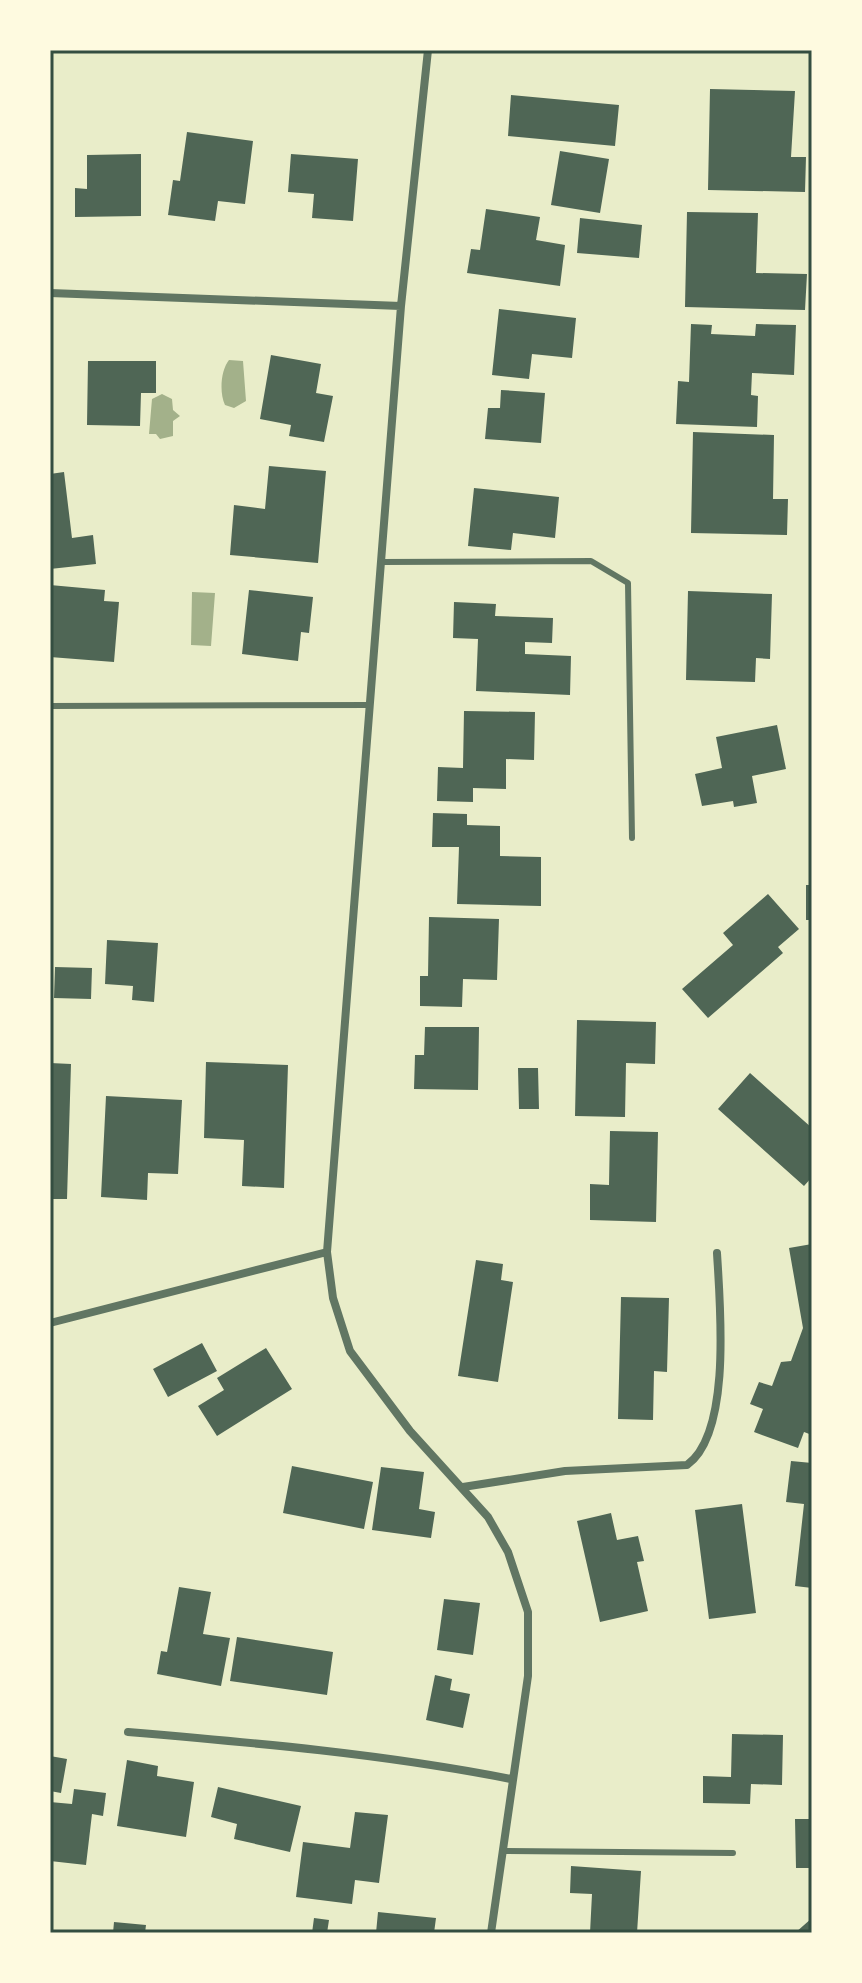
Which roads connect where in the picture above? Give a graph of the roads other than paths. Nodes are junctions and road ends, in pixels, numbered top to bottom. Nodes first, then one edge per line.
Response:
1 (428, 50) edge
2 (50, 293) edge
3 (401, 306) junction
4 (381, 562) junction
5 (370, 705) junction
6 (50, 706) edge
7 (632, 838) dead end
8 (327, 1252) junction
9 (717, 1253) dead end
10 (50, 1323) edge
11 (463, 1487) junction
12 (128, 1732) dead end
13 (511, 1779) junction
14 (502, 1851) junction
15 (733, 1853) dead end
16 (491, 1933) edge

1 - 3 street
2 - 3 street
3 - 4 street
4 - 5 street
4 - 7 lane
5 - 6 lane
5 - 8 street
8 - 10 street
8 - 11 street
9 - 11 street
11 - 13 street
12 - 13 street
13 - 14 street
14 - 15 lane
14 - 16 street

